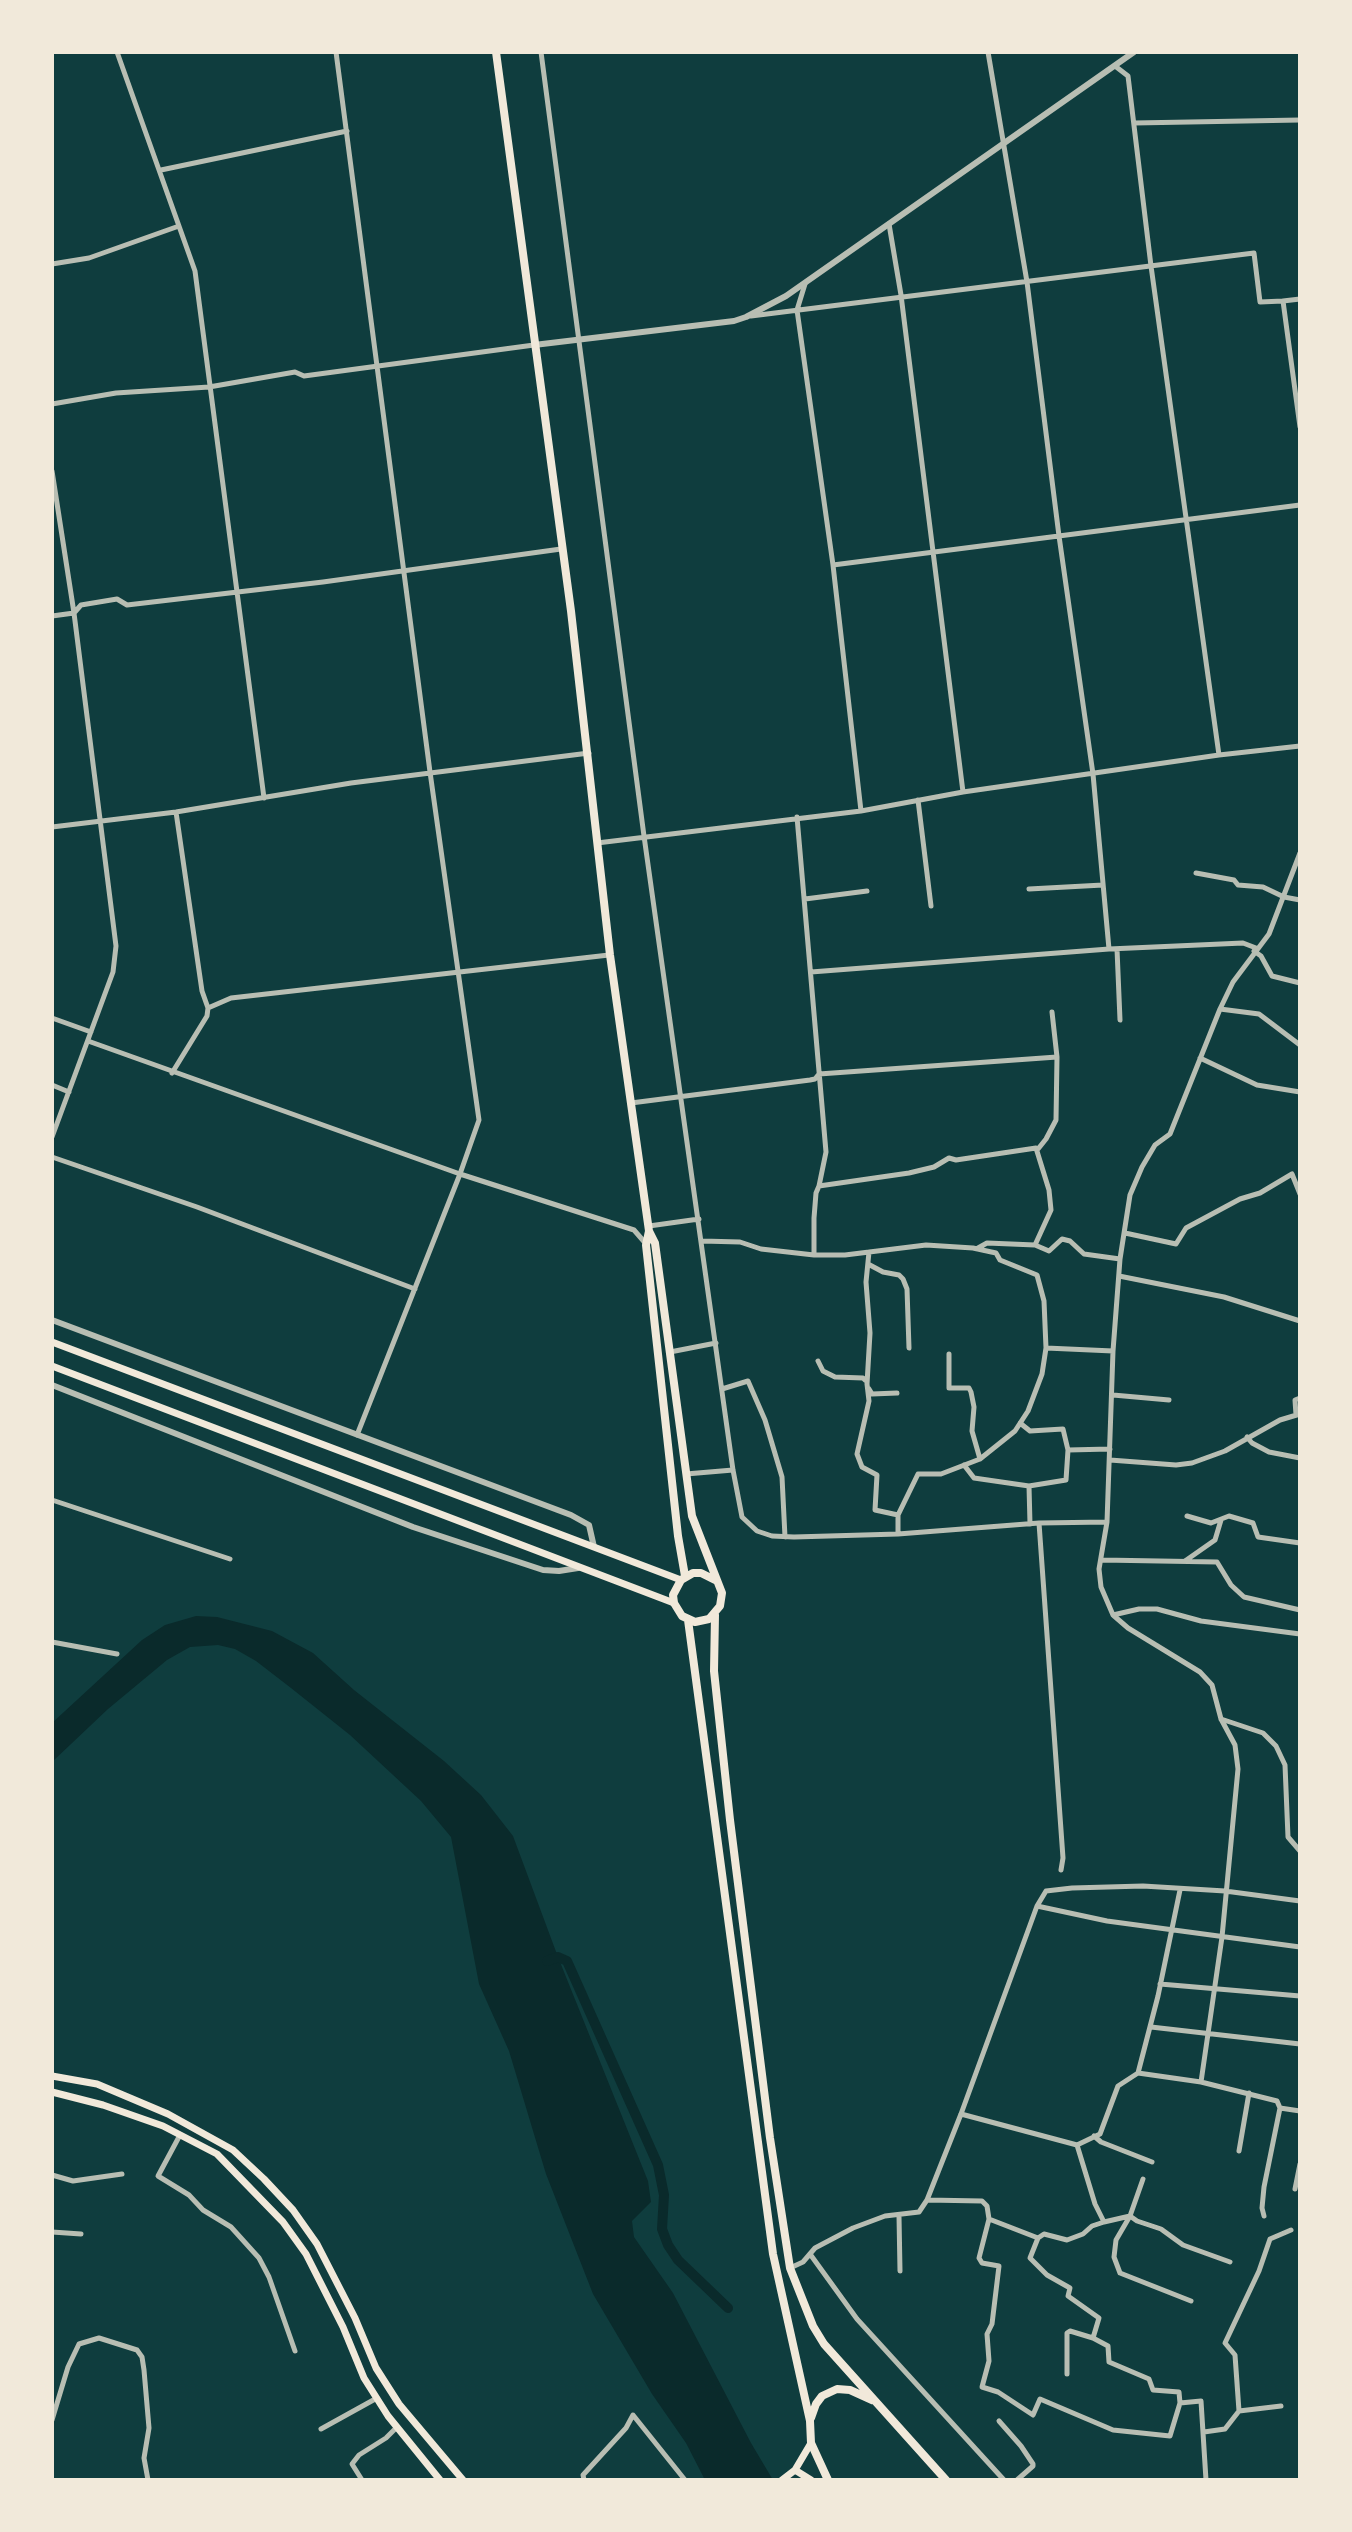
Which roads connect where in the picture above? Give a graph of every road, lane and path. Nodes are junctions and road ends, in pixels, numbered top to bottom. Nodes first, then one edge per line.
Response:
1 (117, 52) edge
2 (336, 52) edge
3 (496, 52) edge
4 (541, 52) edge
5 (988, 52) edge
6 (1134, 52) edge
7 (1114, 65) junction
8 (1300, 120) edge
9 (1134, 123) junction
10 (347, 131) junction
11 (1003, 142) junction
12 (161, 170) junction
13 (889, 223) junction
14 (179, 226) junction
15 (52, 264) edge
16 (1151, 266) junction
17 (1027, 282) junction
18 (805, 283) junction
19 (901, 295) junction
20 (1300, 299) edge
21 (1283, 301) junction
22 (797, 310) junction
23 (746, 317) junction
24 (579, 339) junction
25 (534, 345) junction
26 (379, 365) junction
27 (209, 387) junction
28 (52, 404) edge
29 (1300, 427) edge
30 (52, 471) edge
31 (1300, 505) edge
32 (1186, 519) junction
33 (1059, 536) junction
34 (561, 549) junction
35 (934, 551) junction
36 (833, 565) junction
37 (405, 570) junction
38 (236, 591) junction
39 (74, 613) junction
40 (52, 616) edge
41 (1300, 746) edge
42 (589, 753) junction
43 (1219, 755) junction
44 (430, 772) junction
45 (1093, 774) junction
46 (963, 792) junction
47 (264, 798) junction
48 (918, 800) junction
49 (861, 811) junction
50 (176, 812) junction
51 (797, 817) junction
52 (101, 820) junction
53 (52, 827) edge
54 (644, 836) junction
55 (597, 843) junction
56 (1300, 853) edge
57 (1196, 873) dead end
58 (1103, 885) junction
59 (1029, 889) dead end
60 (867, 891) dead end
61 (1284, 897) junction
62 (805, 900) junction
63 (1300, 900) edge
64 (931, 906) dead end
65 (1113, 949) junction
66 (1255, 949) junction
67 (610, 955) junction
68 (457, 972) junction
69 (811, 972) junction
70 (1300, 983) edge
71 (208, 1008) junction
72 (1220, 1009) junction
73 (1052, 1012) dead end
74 (52, 1018) edge
75 (1120, 1020) dead end
76 (91, 1032) junction
77 (88, 1041) junction
78 (1300, 1045) edge
79 (1057, 1057) junction
80 (1200, 1058) junction
81 (172, 1073) junction
82 (819, 1074) junction
83 (52, 1085) edge
84 (69, 1092) junction
85 (1300, 1092) edge
86 (683, 1097) junction
87 (630, 1103) junction
88 (52, 1137) edge
89 (1037, 1150) junction
90 (52, 1157) edge
91 (460, 1174) junction
92 (819, 1186) junction
93 (1300, 1194) edge
94 (699, 1219) junction
95 (648, 1228) junction
96 (1125, 1233) junction
97 (702, 1241) junction
98 (651, 1244) junction
99 (1035, 1245) junction
100 (977, 1249) junction
101 (869, 1252) junction
102 (814, 1255) junction
103 (1120, 1259) junction
104 (868, 1264) junction
105 (1119, 1276) junction
106 (415, 1289) junction
107 (52, 1320) edge
108 (1300, 1321) edge
109 (52, 1342) edge
110 (716, 1343) junction
111 (909, 1348) dead end
112 (1046, 1348) junction
113 (1113, 1351) junction
114 (670, 1352) junction
115 (949, 1354) dead end
116 (818, 1361) dead end
117 (52, 1366) edge
118 (867, 1384) junction
119 (52, 1385) edge
120 (722, 1389) junction
121 (897, 1393) dead end
122 (1113, 1395) junction
123 (1300, 1398) edge
124 (1169, 1400) dead end
125 (1298, 1414) edge
126 (1020, 1423) junction
127 (357, 1435) junction
128 (1247, 1437) junction
129 (1110, 1449) junction
130 (1068, 1450) junction
131 (1300, 1458) edge
132 (980, 1459) junction
133 (1110, 1460) junction
134 (964, 1465) junction
135 (733, 1470) junction
136 (685, 1475) junction
137 (1029, 1486) junction
138 (52, 1500) edge
139 (898, 1515) junction
140 (1187, 1516) dead end
141 (1221, 1519) junction
142 (1107, 1522) junction
143 (1039, 1523) junction
144 (1030, 1524) junction
145 (898, 1534) junction
146 (785, 1537) junction
147 (1300, 1543) edge
148 (594, 1547) junction
149 (230, 1559) dead end
150 (1102, 1560) junction
151 (1184, 1561) junction
152 (582, 1567) junction
153 (683, 1578) junction
154 (715, 1580) junction
155 (674, 1603) junction
156 (1300, 1610) edge
157 (715, 1615) junction
158 (1113, 1615) junction
159 (688, 1620) junction
160 (1300, 1634) edge
161 (52, 1642) edge
162 (117, 1654) dead end
163 (1221, 1719) junction
164 (1300, 1851) edge
165 (1061, 1870) dead end
166 (1180, 1890) junction
167 (1225, 1891) junction
168 (1300, 1901) edge
169 (1037, 1906) junction
170 (1173, 1929) junction
171 (1222, 1937) junction
172 (1300, 1947) edge
173 (1160, 1984) junction
174 (1215, 1987) junction
175 (1300, 1996) edge
176 (1151, 2027) junction
177 (1209, 2034) junction
178 (1300, 2044) edge
179 (1138, 2073) junction
180 (52, 2076) edge
181 (1201, 2082) junction
182 (52, 2092) edge
183 (1249, 2093) junction
184 (1280, 2108) junction
185 (1300, 2111) edge
186 (961, 2114) junction
187 (180, 2135) junction
188 (1094, 2136) junction
189 (1077, 2145) junction
190 (1239, 2151) dead end
191 (1152, 2162) dead end
192 (1300, 2164) edge
193 (122, 2174) dead end
194 (52, 2175) edge
195 (1143, 2179) dead end
196 (1295, 2189) dead end
197 (927, 2200) junction
198 (899, 2216) junction
199 (1130, 2216) junction
200 (1264, 2216) dead end
201 (989, 2219) junction
202 (1104, 2222) junction
203 (1291, 2230) dead end
204 (52, 2232) edge
205 (81, 2234) dead end
206 (1038, 2238) junction
207 (810, 2254) junction
208 (1230, 2262) dead end
209 (790, 2268) junction
210 (900, 2271) dead end
211 (1191, 2301) dead end
212 (1093, 2338) junction
213 (295, 2351) dead end
214 (1067, 2374) dead end
215 (377, 2398) junction
216 (1180, 2403) junction
217 (879, 2404) junction
218 (1281, 2406) dead end
219 (1239, 2411) junction
220 (52, 2420) edge
221 (810, 2421) junction
222 (999, 2421) dead end
223 (397, 2427) junction
224 (321, 2429) dead end
225 (1204, 2432) junction
226 (811, 2443) junction
227 (795, 2470) junction
228 (148, 2480) edge
229 (362, 2480) edge
230 (440, 2480) edge
231 (463, 2480) edge
232 (584, 2480) edge
233 (685, 2480) edge
234 (782, 2480) edge
235 (811, 2480) edge
236 (828, 2480) edge
237 (946, 2480) edge
238 (1004, 2480) edge
239 (1017, 2480) edge
240 (1206, 2480) edge

1 - 12 street
2 - 10 street
3 - 25 highway
4 - 24 street
5 - 11 street
6 - 7 street
7 - 9 street
7 - 11 street
8 - 9 street
9 - 16 street
10 - 12 street
10 - 26 street
11 - 13 street
11 - 17 street
12 - 14 street
13 - 18 street
13 - 19 street
14 - 15 street
14 - 27 street
16 - 17 street
16 - 21 street
16 - 32 street
17 - 19 street
17 - 33 street
18 - 22 street
18 - 23 street
19 - 22 street
19 - 35 street
20 - 21 street
21 - 29 street
22 - 23 street
22 - 36 street
23 - 24 street
24 - 25 street
24 - 54 street
25 - 26 street
25 - 34 highway
26 - 27 street
26 - 37 street
27 - 28 street
27 - 38 street
30 - 39 street
31 - 32 street
32 - 33 street
32 - 43 street
33 - 35 street
33 - 45 street
34 - 37 street
34 - 42 highway
35 - 36 street
35 - 46 street
36 - 49 street
37 - 38 street
37 - 44 street
38 - 39 street
38 - 47 street
39 - 40 street
39 - 52 street
41 - 43 street
42 - 44 street
42 - 55 highway
43 - 45 street
44 - 47 street
44 - 68 street
45 - 46 street
45 - 58 street
46 - 48 street
47 - 50 street
48 - 49 street
48 - 64 street
49 - 51 street
50 - 52 street
50 - 71 street
51 - 54 street
51 - 62 street
52 - 53 street
52 - 76 street
54 - 55 street
54 - 86 street
55 - 67 highway
56 - 61 street
57 - 61 street
58 - 59 street
58 - 65 street
60 - 62 street
61 - 63 street
61 - 66 street
62 - 69 street
65 - 66 street
65 - 69 street
65 - 75 street
66 - 70 street
66 - 72 street
67 - 68 street
67 - 87 highway
68 - 71 street
68 - 91 street
69 - 82 street
71 - 81 street
72 - 78 street
72 - 80 street
73 - 79 street
74 - 76 street
76 - 77 street
77 - 81 street
77 - 84 street
79 - 82 street
79 - 89 street
80 - 85 street
80 - 96 street
81 - 91 street
82 - 86 street
82 - 92 street
83 - 84 street
84 - 88 street
86 - 87 street
86 - 94 street
87 - 95 highway
89 - 92 street
89 - 99 street
90 - 106 street
91 - 98 street
91 - 106 street
92 - 102 street
93 - 96 street
94 - 95 street
94 - 97 street
95 - 98 highway
96 - 103 street
97 - 102 street
97 - 110 street
98 - 114 highway
98 - 153 highway
99 - 100 street
99 - 103 street
100 - 101 street
100 - 112 street
101 - 102 street
101 - 104 street
103 - 105 street
104 - 111 street
104 - 118 street
105 - 108 street
105 - 113 street
106 - 127 street
107 - 127 street
109 - 148 main road
110 - 114 street
110 - 120 street
112 - 113 street
112 - 126 street
113 - 122 street
114 - 136 highway
115 - 132 street
116 - 118 street
117 - 152 main road
118 - 121 street
118 - 139 street
119 - 152 street
120 - 135 street
120 - 146 street
122 - 124 street
122 - 129 street
123 - 125 street
125 - 128 street
126 - 130 street
126 - 132 street
127 - 148 street
128 - 131 street
128 - 133 street
129 - 130 street
129 - 133 street
130 - 137 street
132 - 134 street
133 - 142 street
134 - 137 street
134 - 139 street
135 - 136 street
135 - 146 street
136 - 154 highway
137 - 144 street
138 - 149 street
139 - 145 street
140 - 141 street
141 - 147 street
141 - 151 street
142 - 143 street
142 - 150 street
143 - 144 street
143 - 165 street
144 - 145 street
145 - 146 street
148 - 153 main road
150 - 151 street
150 - 158 street
151 - 156 street
152 - 155 main road
153 - 154 highway
153 - 155 highway
154 - 157 highway
155 - 159 highway
157 - 159 highway
157 - 209 highway
158 - 160 street
158 - 163 street
159 - 221 highway
161 - 162 street
163 - 164 street
163 - 167 street
166 - 167 street
166 - 169 street
166 - 170 street
167 - 168 street
167 - 171 street
169 - 170 street
169 - 186 street
170 - 171 street
170 - 173 street
171 - 172 street
171 - 174 street
173 - 174 street
173 - 176 street
174 - 175 street
174 - 177 street
176 - 177 street
176 - 179 street
177 - 178 street
177 - 181 street
179 - 181 street
179 - 188 street
180 - 231 main road
181 - 183 street
182 - 187 main road
183 - 184 street
183 - 190 street
184 - 185 street
184 - 200 street
186 - 189 street
186 - 197 street
187 - 213 street
187 - 215 main road
188 - 189 street
188 - 191 street
189 - 202 street
192 - 196 street
193 - 194 street
195 - 199 street
197 - 198 street
197 - 201 street
198 - 207 street
198 - 210 street
199 - 202 street
199 - 208 street
199 - 211 street
201 - 206 street
201 - 216 street
202 - 206 street
203 - 219 street
204 - 205 street
206 - 212 street
207 - 209 street
207 - 238 street
209 - 217 highway
212 - 214 street
212 - 216 street
215 - 223 main road
215 - 224 street
216 - 225 street
217 - 221 highway
217 - 237 highway
218 - 219 street
219 - 225 street
220 - 228 street
221 - 226 highway
222 - 239 street
223 - 229 street
223 - 230 main road
225 - 240 street
226 - 227 main road
226 - 236 highway
227 - 234 main road
227 - 235 main road
232 - 233 street

